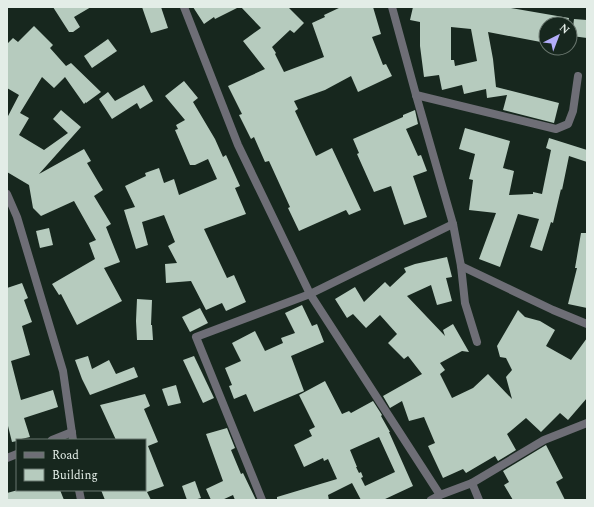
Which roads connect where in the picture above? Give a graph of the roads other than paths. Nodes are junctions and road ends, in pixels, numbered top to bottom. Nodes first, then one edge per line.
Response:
1 (184, 7) edge
2 (392, 7) edge
3 (578, 76) dead end
4 (416, 95) junction
5 (7, 194) edge
6 (453, 224) junction
7 (461, 266) junction
8 (310, 294) junction
9 (587, 324) edge
10 (477, 342) dead end
11 (587, 423) edge
12 (72, 436) edge
13 (57, 439) edge
14 (472, 483) junction
15 (440, 495) junction
16 (262, 500) edge
17 (431, 500) edge
18 (478, 500) edge

1 - 8 street
2 - 4 street
3 - 4 street
4 - 6 street
5 - 12 street
6 - 7 street
6 - 8 street
7 - 9 street
7 - 10 street
8 - 15 street
8 - 16 street
11 - 14 street
12 - 13 street
14 - 15 street
14 - 18 street
15 - 17 street

